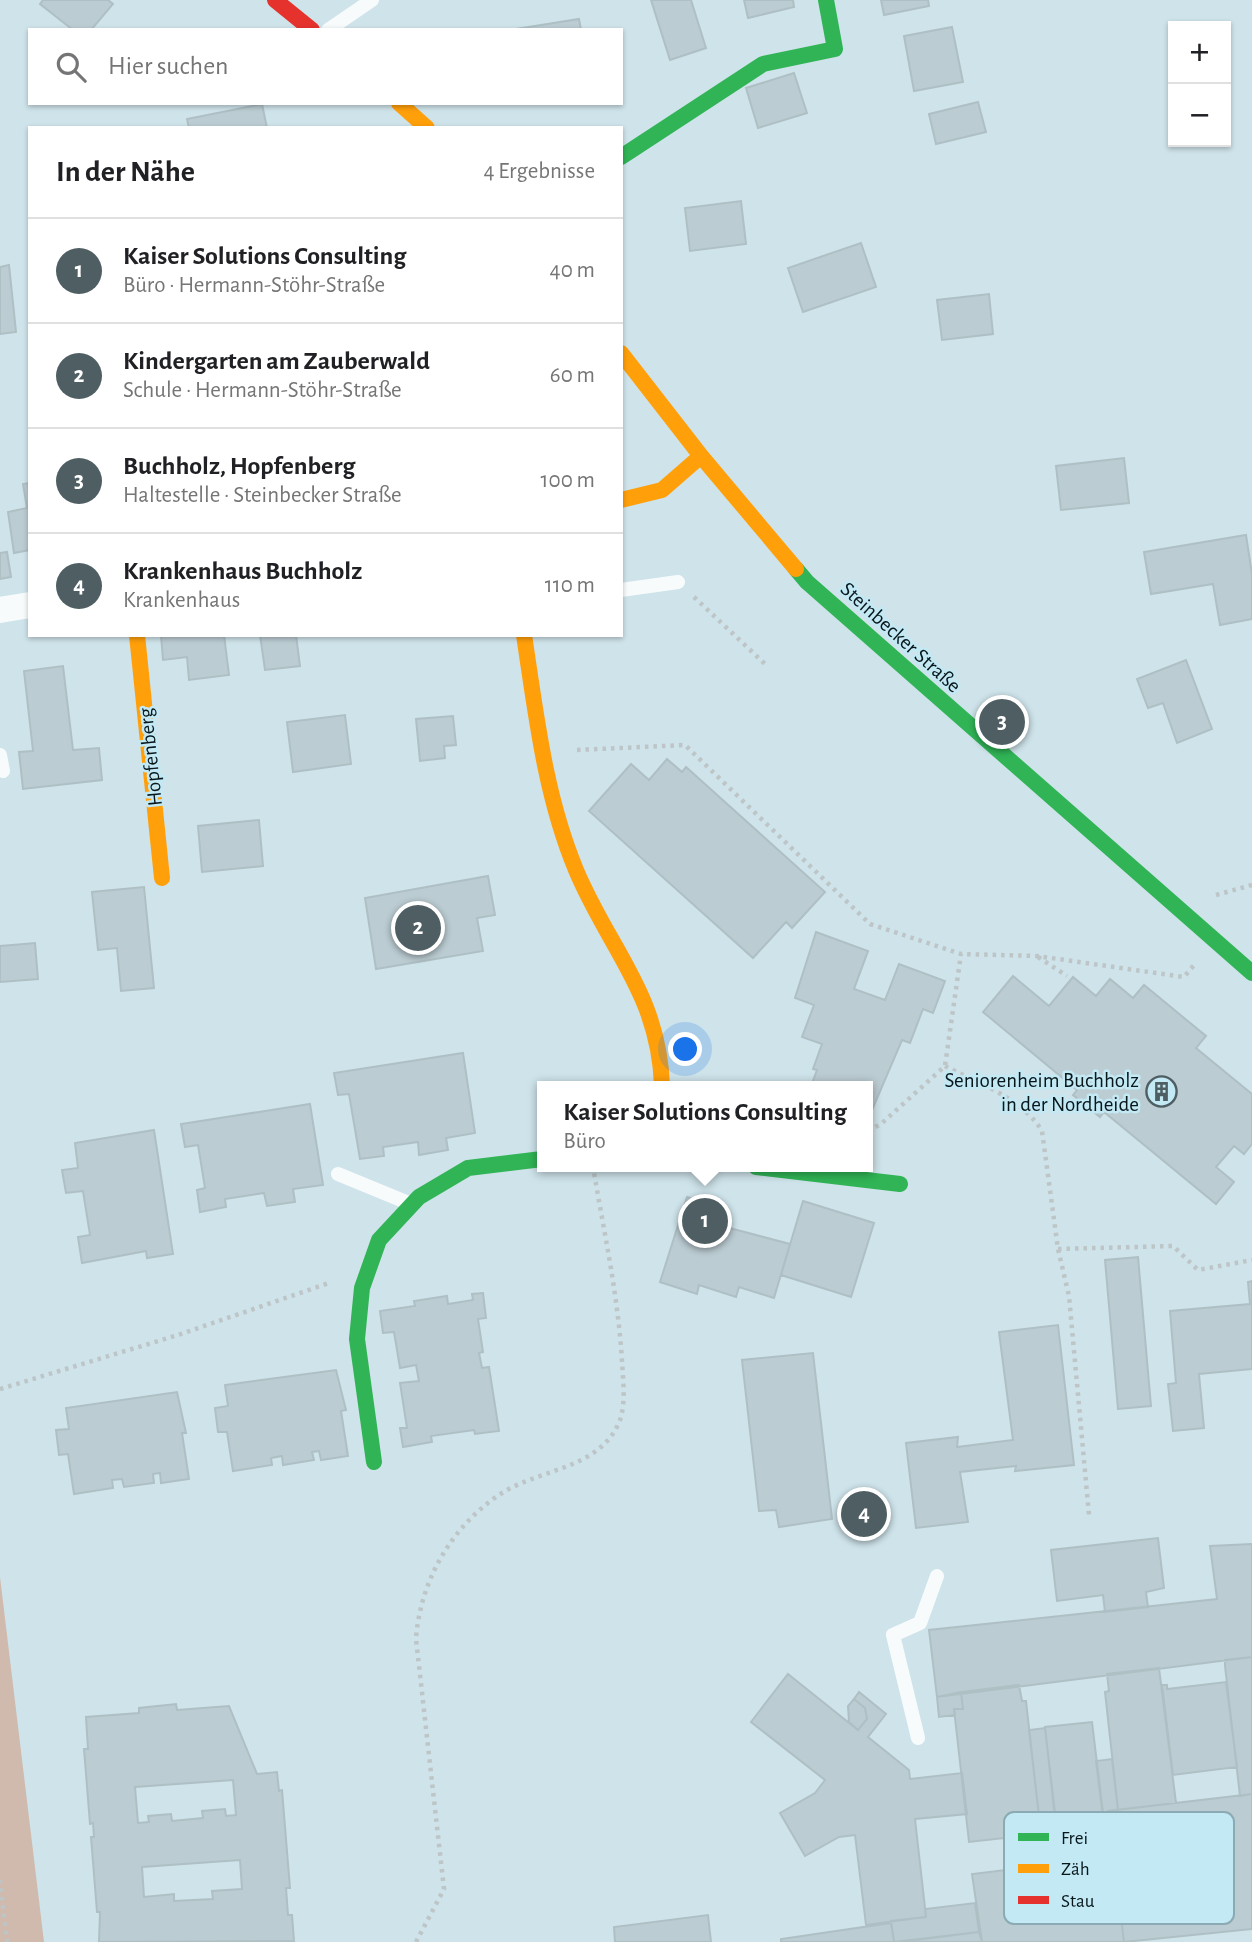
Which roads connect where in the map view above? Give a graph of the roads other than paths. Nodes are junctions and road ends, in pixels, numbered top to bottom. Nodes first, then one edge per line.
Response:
1 (275, 0) edge
2 (372, 0) edge
3 (826, 0) edge
4 (310, 28) edge
5 (331, 28) edge
6 (400, 105) edge
7 (425, 126) edge
8 (623, 156) edge
9 (623, 356) edge
10 (701, 456) junction
11 (623, 500) edge
12 (678, 582) road end
13 (623, 590) edge
14 (28, 605) edge
15 (0, 610) edge
16 (137, 637) edge
17 (524, 637) edge
18 (0, 755) edge
19 (3, 771) dead end
20 (162, 878) dead end
21 (1252, 973) edge
22 (662, 1081) edge
23 (537, 1160) edge
24 (798, 1172) edge
25 (338, 1174) dead end
26 (900, 1184) dead end
27 (412, 1204) junction
28 (374, 1462) dead end
29 (937, 1576) dead end
30 (918, 1738) dead end

1 - 4 street
2 - 5 lane
3 - 8 street
6 - 7 street
9 - 10 street, Steinbecker Straße
10 - 11 street
10 - 21 street, Steinbecker Straße
12 - 13 lane
14 - 15 street
16 - 20 street, Hopfenberg
17 - 22 street
18 - 19 lane
23 - 27 street
24 - 26 street
25 - 27 lane
27 - 28 street
29 - 30 lane

